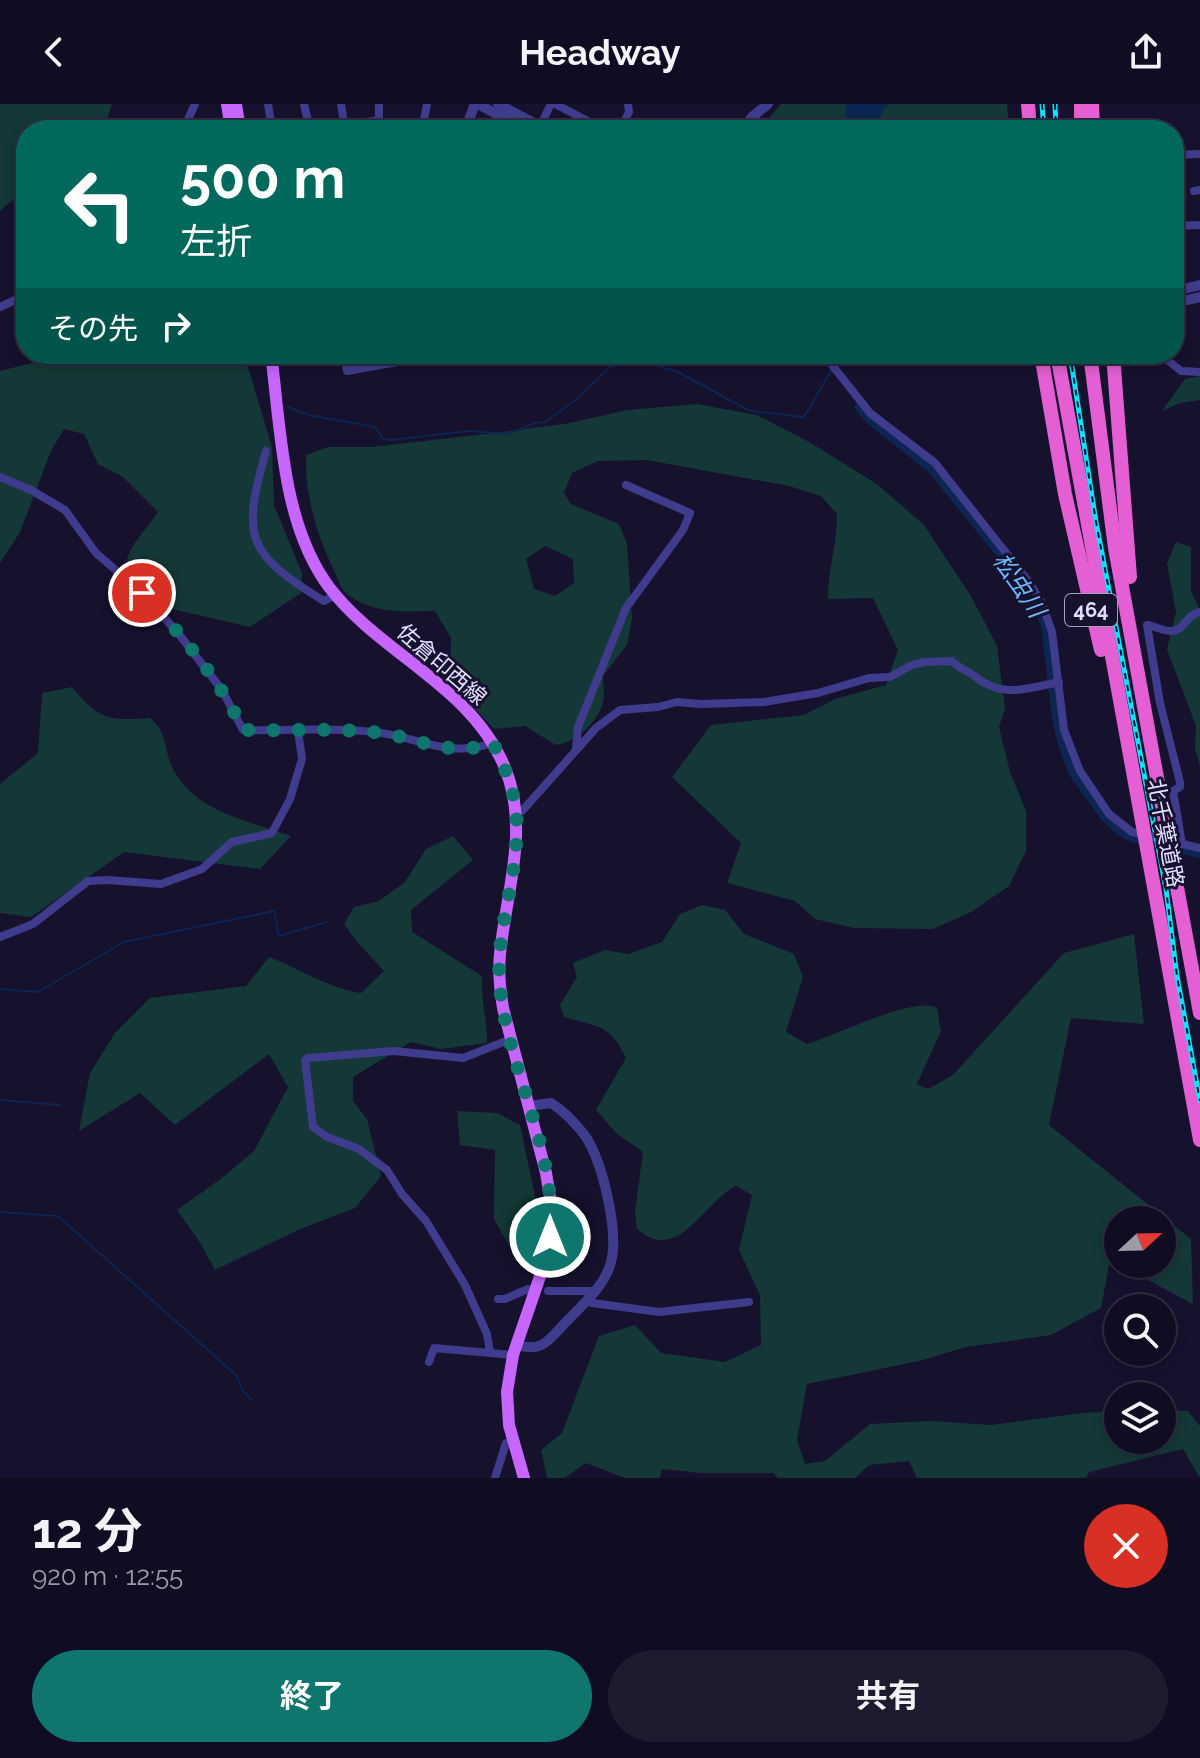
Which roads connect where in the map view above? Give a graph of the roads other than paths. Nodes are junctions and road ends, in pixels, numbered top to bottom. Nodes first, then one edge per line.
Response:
1 (476, 104) edge
2 (498, 104) edge
3 (553, 104) edge
4 (768, 104) edge
5 (507, 120) edge
6 (528, 120) edge
7 (585, 120) edge
8 (750, 120) edge
9 (270, 364) edge
10 (346, 364) edge
11 (366, 364) edge
12 (378, 364) edge
13 (831, 364) edge
14 (1043, 364) edge
15 (1059, 364) edge
16 (1091, 364) edge
17 (1114, 364) edge
18 (1172, 364) edge
19 (366, 367) junction
20 (1200, 372) edge
21 (266, 451) dead end
22 (0, 477) edge
23 (626, 485) dead end
24 (1120, 544) junction
25 (335, 595) junction
26 (1200, 612) edge
27 (1059, 682) junction
28 (1123, 723) junction
29 (298, 731) junction
30 (493, 743) junction
31 (575, 750) junction
32 (516, 813) junction
33 (1182, 844) junction
34 (1200, 848) edge
35 (0, 937) edge
36 (1200, 1013) edge
37 (511, 1039) junction
38 (529, 1106) junction
39 (1200, 1140) edge
40 (528, 1289) dead end
41 (548, 1291) dead end
42 (595, 1291) junction
43 (498, 1299) dead end
44 (585, 1302) junction
45 (749, 1302) dead end
46 (515, 1350) junction
47 (490, 1352) junction
48 (429, 1362) dead end
49 (513, 1441) junction
50 (495, 1478) edge
51 (524, 1478) edge

1 - 5 street
2 - 6 street
3 - 7 street
4 - 8 street
9 - 25 main road, 佐倉印西線
10 - 19 street
11 - 19 street
12 - 19 street
13 - 27 street
14 - 28 highway, 北千葉道路 / 464
15 - 28 highway, 北千葉道路 / 464
16 - 24 highway, 北千葉道路 / 464
17 - 24 highway, 北千葉道路 / 464
18 - 20 street
21 - 25 street
22 - 29 street
23 - 31 street
24 - 36 highway, 北千葉道路 / 464
25 - 30 main road, 佐倉印西線
26 - 33 street
27 - 31 street
27 - 33 street
28 - 39 highway, 北千葉道路 / 464
29 - 30 street
29 - 35 street
30 - 32 main road, 佐倉印西線
31 - 32 street
32 - 37 main road, 佐倉印西線
33 - 34 street
37 - 38 main road, 佐倉印西線
37 - 47 street
38 - 42 street
38 - 46 main road, 佐倉印西線
40 - 43 street
41 - 42 street
42 - 44 street
44 - 45 street
44 - 46 street
46 - 47 street
46 - 49 main road, 佐倉印西線
47 - 48 street
49 - 50 street
49 - 51 main road, 佐倉印西線

